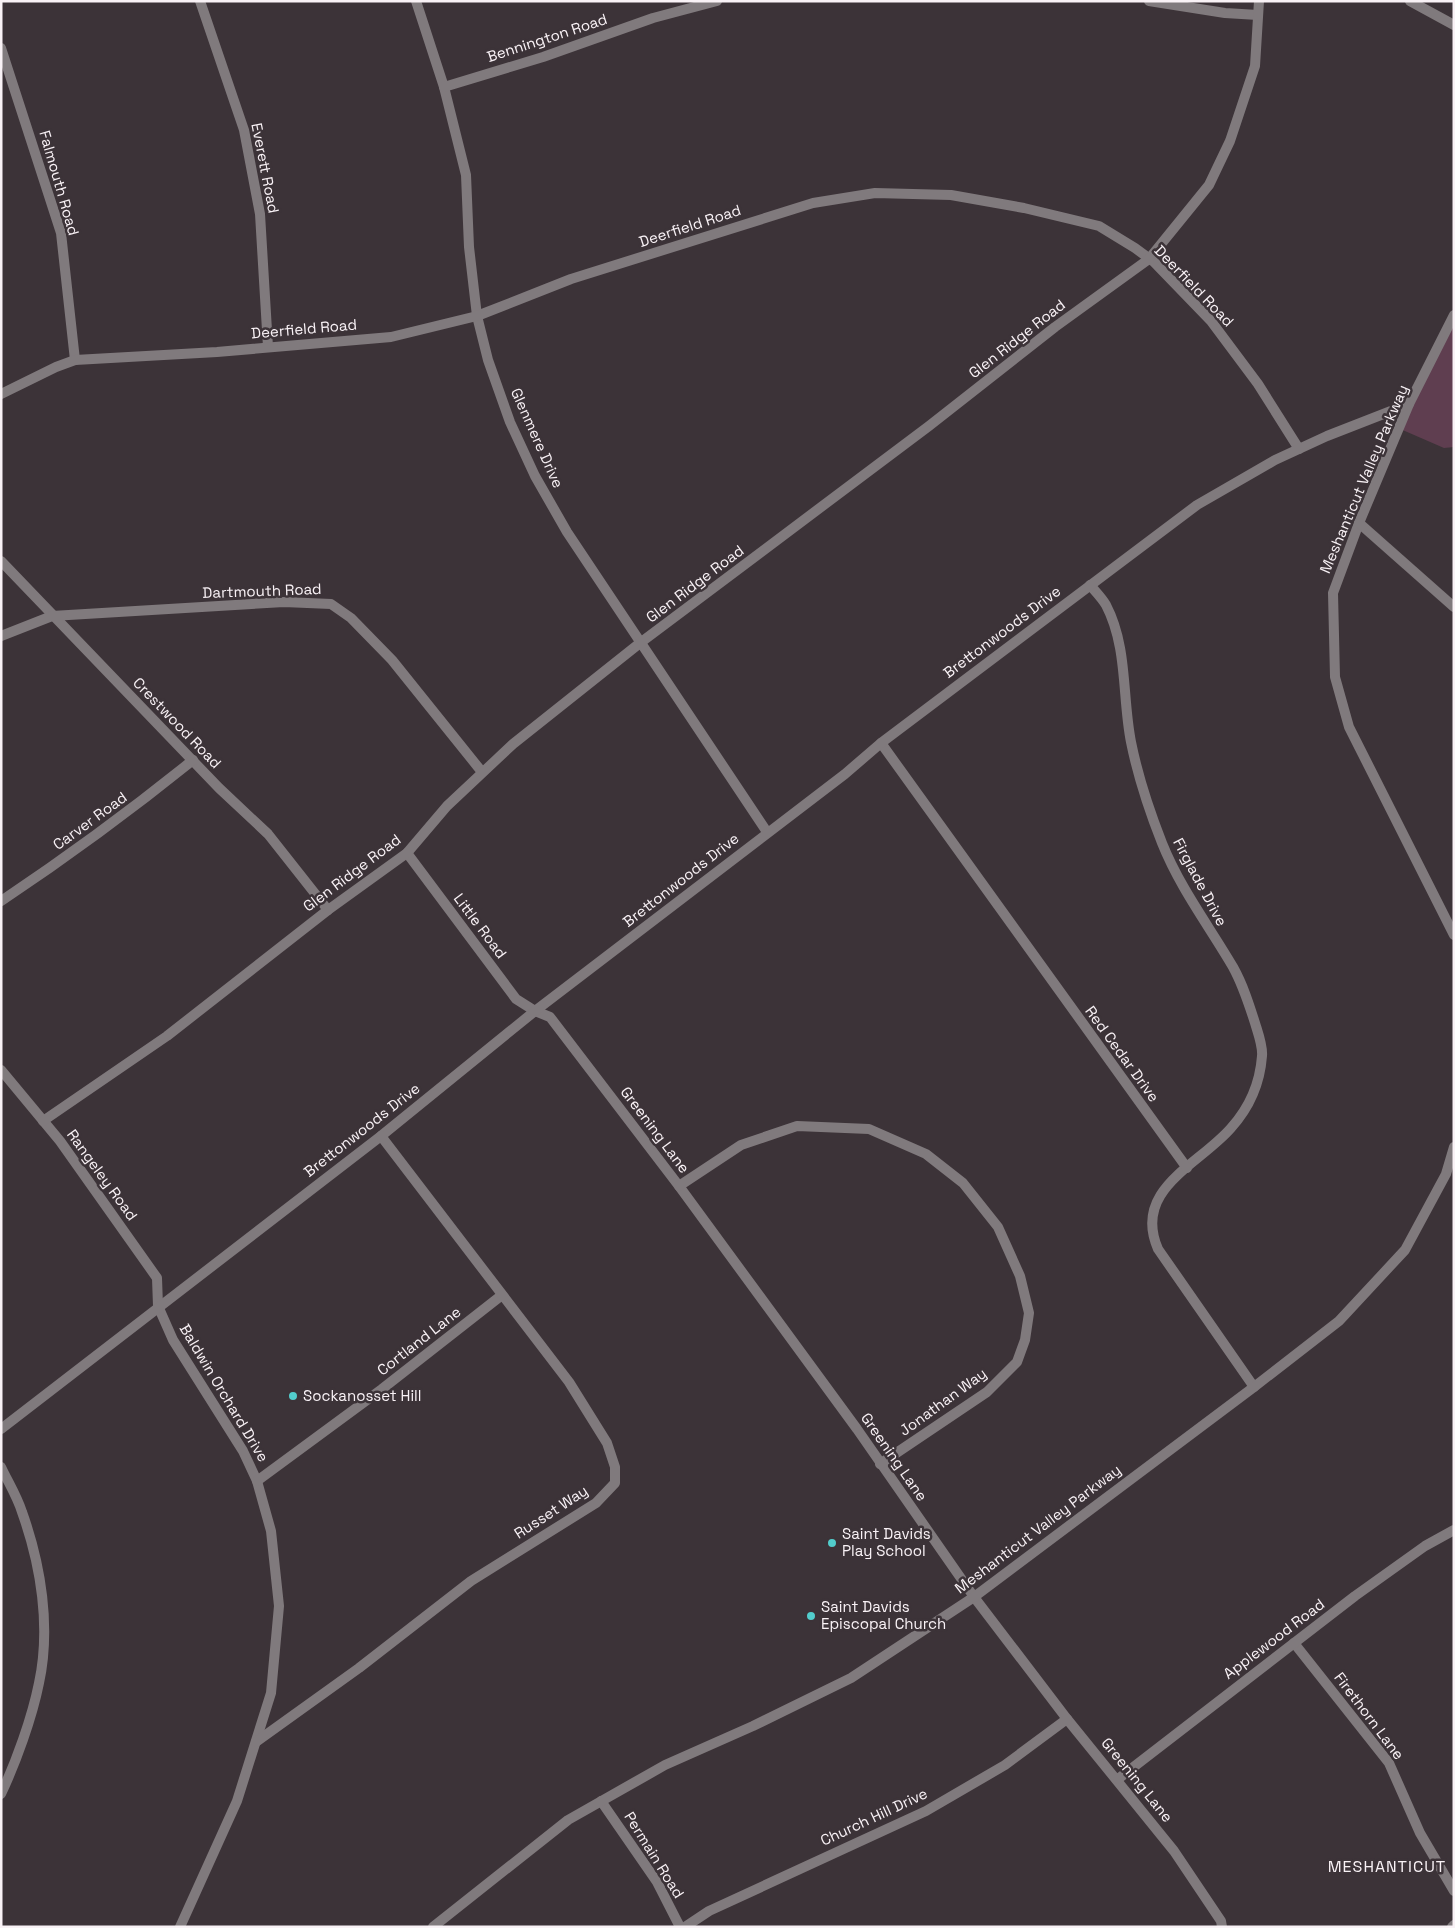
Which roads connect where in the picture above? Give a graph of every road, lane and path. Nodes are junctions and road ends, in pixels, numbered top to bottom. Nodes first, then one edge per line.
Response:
1 (200, 1) edge
2 (416, 1) edge
3 (717, 1) edge
4 (1149, 1) edge
5 (1259, 1) edge
6 (1410, 1) edge
7 (1258, 15) junction
8 (1454, 25) edge
9 (1, 48) edge
10 (444, 87) junction
11 (1149, 259) junction
12 (1454, 315) edge
13 (477, 316) junction
14 (268, 346) junction
15 (75, 360) junction
16 (1, 394) edge
17 (1409, 404) junction
18 (1299, 449) junction
19 (1359, 524) junction
20 (1, 561) edge
21 (1090, 585) junction
22 (1454, 607) edge
23 (52, 616) junction
24 (1, 636) edge
25 (640, 644) junction
26 (880, 743) junction
27 (193, 760) junction
28 (482, 772) junction
29 (767, 832) junction
30 (407, 853) junction
31 (1, 901) edge
32 (328, 910) junction
33 (1454, 934) edge
34 (535, 1011) junction
35 (1, 1070) edge
36 (43, 1121) junction
37 (381, 1136) junction
38 (1454, 1147) edge
39 (1187, 1168) junction
40 (679, 1186) junction
41 (502, 1294) junction
42 (158, 1306) junction
43 (1254, 1387) junction
44 (1, 1429) edge
45 (880, 1464) junction
46 (1, 1467) edge
47 (257, 1481) junction
48 (1454, 1530) edge
49 (974, 1597) junction
50 (1294, 1643) junction
51 (1067, 1719) junction
52 (256, 1742) junction
53 (1118, 1779) junction
54 (1, 1794) edge
55 (601, 1801) junction
56 (1454, 1891) edge
57 (180, 1927) edge
58 (433, 1927) edge
59 (680, 1927) edge
60 (685, 1927) edge
61 (1222, 1927) edge

1 - 14 street, Everett Road
2 - 10 street, Glenmere Drive
3 - 10 street, Bennington Road
4 - 7 street
5 - 7 street, Glen Ridge Road
6 - 8 street
7 - 11 street, Glen Ridge Road
9 - 15 street, Falmouth Road
10 - 13 street, Glenmere Drive
11 - 13 street, Deerfield Road
11 - 18 street, Deerfield Road
11 - 25 street, Glen Ridge Road
12 - 17 street, Meshanticut Valley Parkway
13 - 14 street, Deerfield Road
13 - 25 street, Glenmere Drive
14 - 15 street, Deerfield Road
15 - 16 street, Deerfield Road
17 - 18 street, Brettonwoods Drive
17 - 19 street, Meshanticut Valley Parkway
18 - 21 street, Brettonwoods Drive
19 - 22 street
19 - 33 street, Meshanticut Valley Parkway
20 - 23 street, Crestwood Road
21 - 26 street, Brettonwoods Drive
21 - 39 street, Firglade Drive
23 - 24 street, Dartmouth Road
23 - 27 street, Crestwood Road
23 - 28 street, Dartmouth Road
25 - 28 street, Glen Ridge Road
25 - 29 street, Glenmere Drive
26 - 29 street, Brettonwoods Drive
26 - 39 street, Red Cedar Drive
27 - 31 street, Carver Road
27 - 32 street, Crestwood Road
28 - 30 street, Glen Ridge Road
29 - 34 street, Brettonwoods Drive
30 - 32 street, Glen Ridge Road
30 - 34 street, Little Road
32 - 36 street, Glen Ridge Road
34 - 37 street, Brettonwoods Drive
34 - 40 street, Greening Lane
35 - 36 street, Rangeley Road
36 - 42 street, Rangeley Road
37 - 41 street, Russet Way
37 - 42 street, Brettonwoods Drive
38 - 43 street, Meshanticut Valley Parkway
39 - 43 street
40 - 45 street, Greening Lane
40 - 45 street, Jonathan Way
41 - 47 street, Cortland Lane
41 - 52 street, Russet Way
42 - 44 street, Brettonwoods Drive
42 - 47 street, Baldwin Orchard Drive
43 - 49 street, Meshanticut Valley Parkway
45 - 49 street, Greening Lane
46 - 54 street
47 - 52 street, Baldwin Orchard Drive
48 - 50 street, Applewood Road
49 - 51 street, Greening Lane
49 - 55 street, Meshanticut Valley Parkway
50 - 53 street, Applewood Road
50 - 56 street, Firethorn Lane
51 - 53 street, Greening Lane
51 - 60 street, Church Hill Drive
52 - 57 street, Baldwin Orchard Drive
53 - 61 street, Greening Lane
55 - 58 street, Meshanticut Valley Parkway
55 - 59 street, Permain Road

